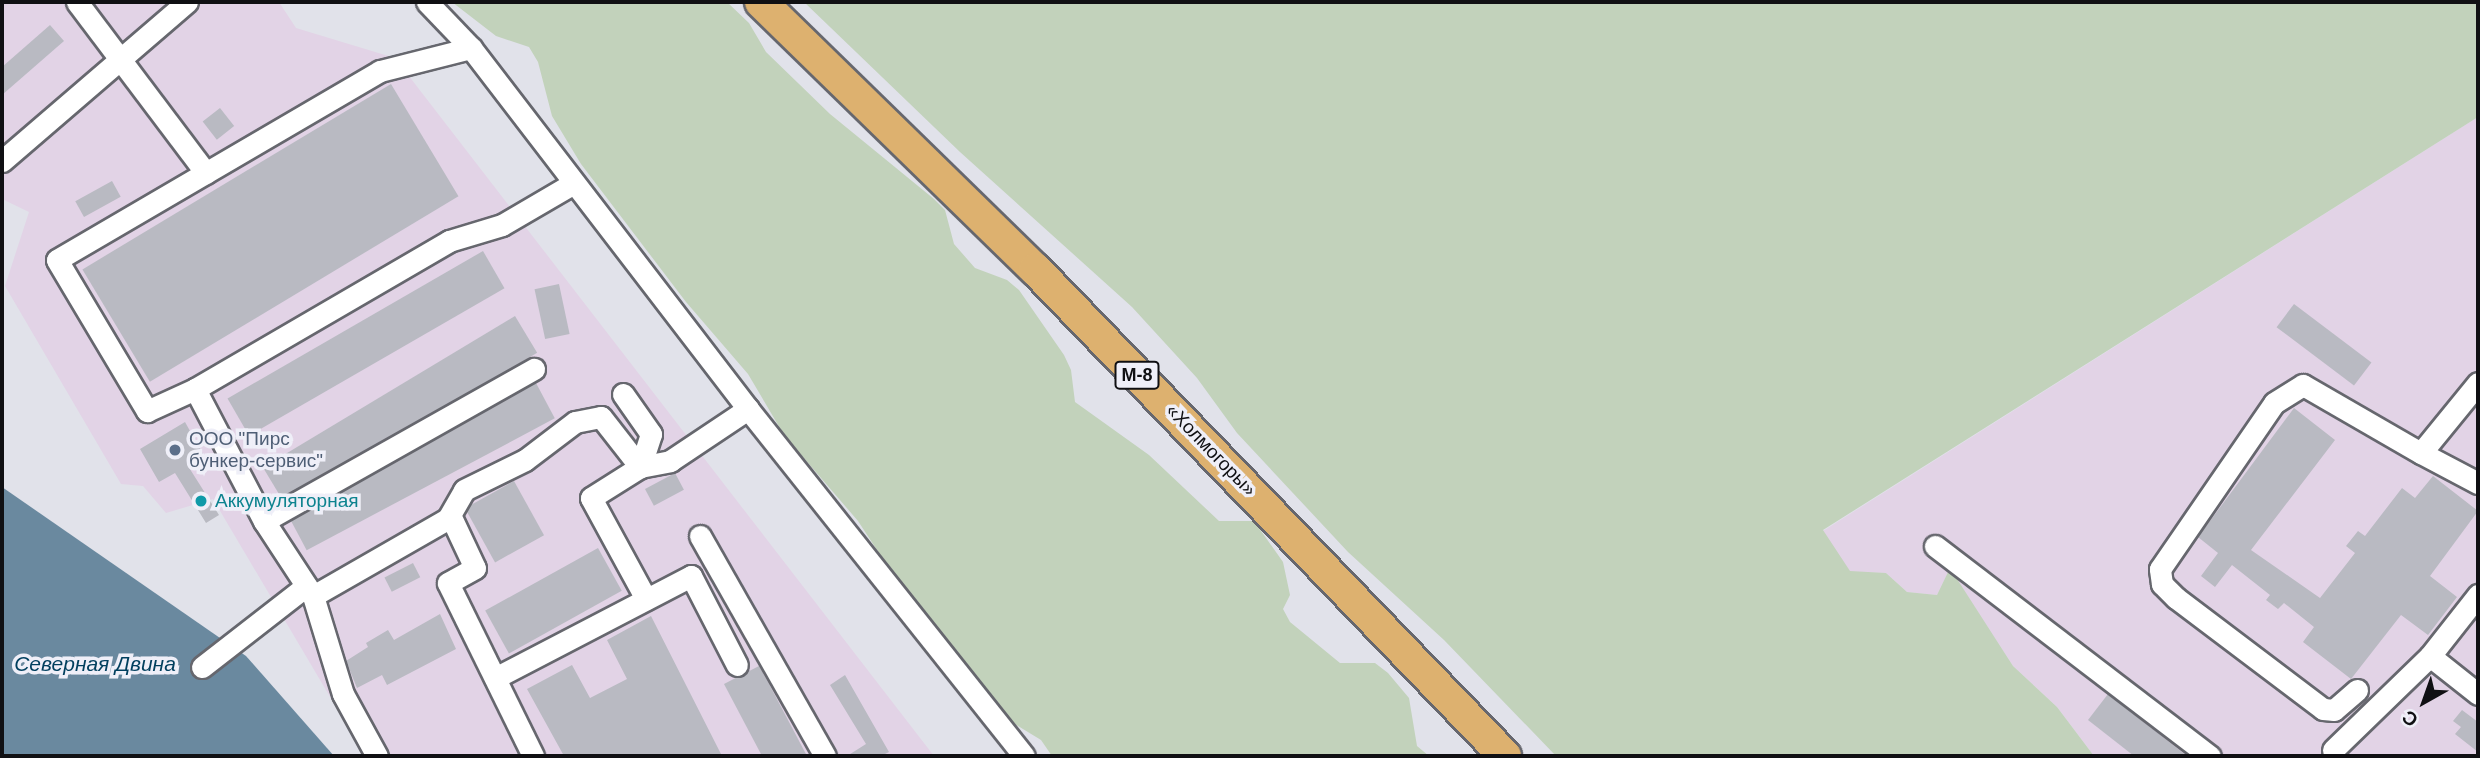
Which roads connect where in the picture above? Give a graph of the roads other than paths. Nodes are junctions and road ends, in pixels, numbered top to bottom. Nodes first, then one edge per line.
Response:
1 (76, 2) edge
2 (187, 2) edge
3 (427, 2) edge
4 (761, 2) edge
5 (471, 48) junction
6 (120, 60) junction
7 (2, 161) edge
8 (206, 173) junction
9 (574, 183) junction
10 (534, 369) dead end
11 (2478, 383) edge
12 (195, 389) junction
13 (623, 394) dead end
14 (748, 409) junction
15 (2421, 453) junction
16 (639, 467) junction
17 (2478, 482) edge
18 (447, 520) junction
19 (264, 521) junction
20 (700, 536) dead end
21 (1935, 546) dead end
22 (310, 591) junction
23 (2478, 596) edge
24 (646, 599) junction
25 (2430, 656) junction
26 (737, 665) dead end
27 (202, 667) dead end
28 (495, 678) junction
29 (2357, 690) dead end
30 (2478, 694) edge
31 (2333, 754) edge
32 (377, 756) edge
33 (533, 756) edge
34 (825, 756) edge
35 (1024, 756) edge
36 (1505, 756) edge
37 (2210, 756) edge

1 - 6 lane
2 - 6 lane
3 - 5 lane
4 - 36 highway, «Холмогоры» / М-8
5 - 8 lane
5 - 9 lane
6 - 7 lane
6 - 8 lane
8 - 12 lane
9 - 12 lane
9 - 14 lane
10 - 19 lane
11 - 15 lane
12 - 19 lane
13 - 16 lane
14 - 16 lane
14 - 35 lane
15 - 17 lane
15 - 29 lane
16 - 18 lane
16 - 24 lane
18 - 22 lane
18 - 28 lane
19 - 22 lane
20 - 34 lane
21 - 37 lane
22 - 27 lane
22 - 32 lane
23 - 25 lane
24 - 26 lane
24 - 28 lane
25 - 30 lane
25 - 31 lane
28 - 33 lane

